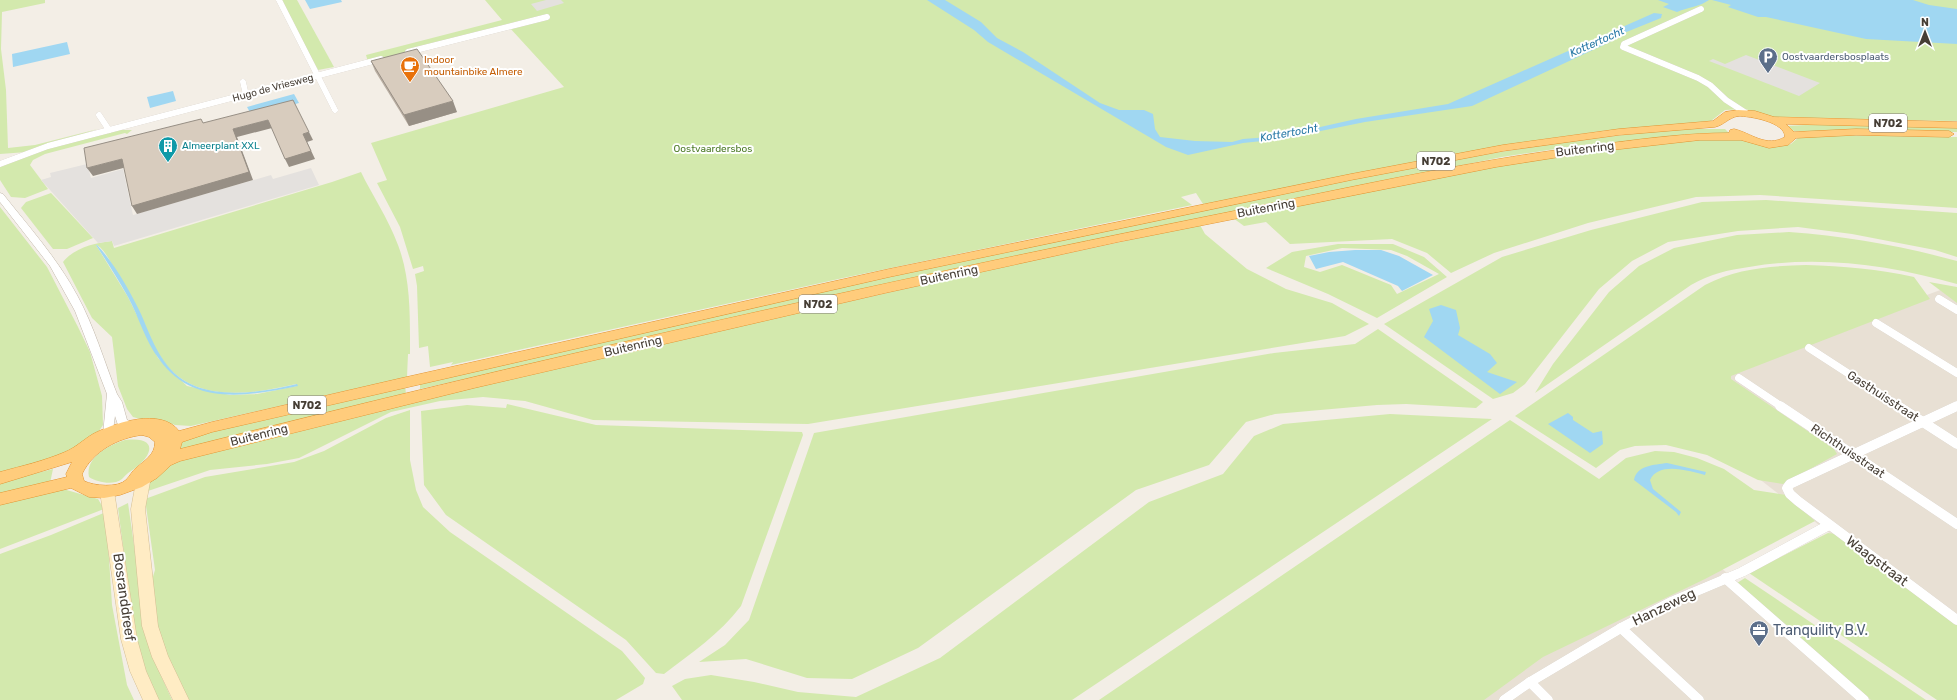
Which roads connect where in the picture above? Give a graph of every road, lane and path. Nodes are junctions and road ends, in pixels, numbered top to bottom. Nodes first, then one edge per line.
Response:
1 (279, 0) edge
2 (1701, 9) dead end
3 (547, 17) dead end
4 (402, 54) edge
5 (387, 58) edge
6 (317, 76) junction
7 (243, 82) dead end
8 (246, 95) junction
9 (1726, 100) junction
10 (335, 110) dead end
11 (1746, 113) junction
12 (99, 115) dead end
13 (1729, 118) junction
14 (1774, 122) junction
15 (1957, 125) edge
16 (109, 130) junction
17 (1957, 134) edge
18 (1791, 135) junction
19 (1742, 136) junction
20 (0, 164) edge
21 (0, 196) edge
22 (1939, 299) dead end
23 (1957, 310) edge
24 (1876, 323) dead end
25 (1809, 348) dead end
26 (1957, 373) edge
27 (1739, 378) dead end
28 (112, 394) junction
29 (1957, 406) edge
30 (1924, 422) junction
31 (132, 426) junction
32 (169, 436) junction
33 (106, 437) junction
34 (1957, 444) edge
35 (82, 454) junction
36 (1855, 455) junction
37 (165, 461) junction
38 (146, 477) junction
39 (0, 478) edge
40 (75, 481) junction
41 (131, 485) junction
42 (107, 491) junction
43 (0, 499) edge
44 (138, 509) junction
45 (1957, 524) edge
46 (1829, 525) junction
47 (1725, 578) junction
48 (1957, 620) edge
49 (1621, 628) junction
50 (1530, 682) junction
51 (151, 700) edge
52 (181, 700) edge
53 (1504, 700) edge
54 (1548, 700) edge
55 (1699, 700) edge
56 (1864, 700) edge

1 - 6 street
2 - 9 street
3 - 4 street
5 - 6 street, Hugo de Vriesweg
6 - 8 street, Hugo de Vriesweg
6 - 10 street
7 - 8 street
8 - 16 street, Hugo de Vriesweg
9 - 11 street
9 - 13 street
11 - 13 highway, N702
11 - 14 highway, N702
12 - 16 street
13 - 14 highway, N702
13 - 19 highway, N702
13 - 32 highway, Buitenring / N702
14 - 15 highway, N702
14 - 18 highway, N702
16 - 20 street, Hugo de Vriesweg
17 - 18 highway, N702
18 - 19 highway, N702
19 - 37 highway, Buitenring / N702
21 - 28 street
22 - 23 street
24 - 26 street
25 - 30 street, Gasthuisstraat
27 - 36 street, Richthuisstraat
28 - 31 street
28 - 33 street
29 - 30 street
30 - 34 street, Gasthuisstraat
30 - 36 street
31 - 32 highway
31 - 33 highway
32 - 33 highway
32 - 37 highway, N702
32 - 41 highway
33 - 35 highway
35 - 39 highway
35 - 40 highway
36 - 45 street, Richthuisstraat
36 - 46 street, Waagstraat
37 - 38 highway, N702
38 - 41 highway, N702
38 - 44 main road, Bosranddreef
40 - 42 highway, N702
40 - 43 highway
41 - 42 highway, N702
41 - 44 main road, Bosranddreef
42 - 51 main road, Bosranddreef
44 - 52 main road, Bosranddreef
46 - 47 street, Hanzeweg
46 - 48 street, Waagstraat
47 - 49 street, Hanzeweg
47 - 56 street
49 - 50 street, Hanzeweg
49 - 55 street
50 - 53 street, Hanzeweg
50 - 54 street

